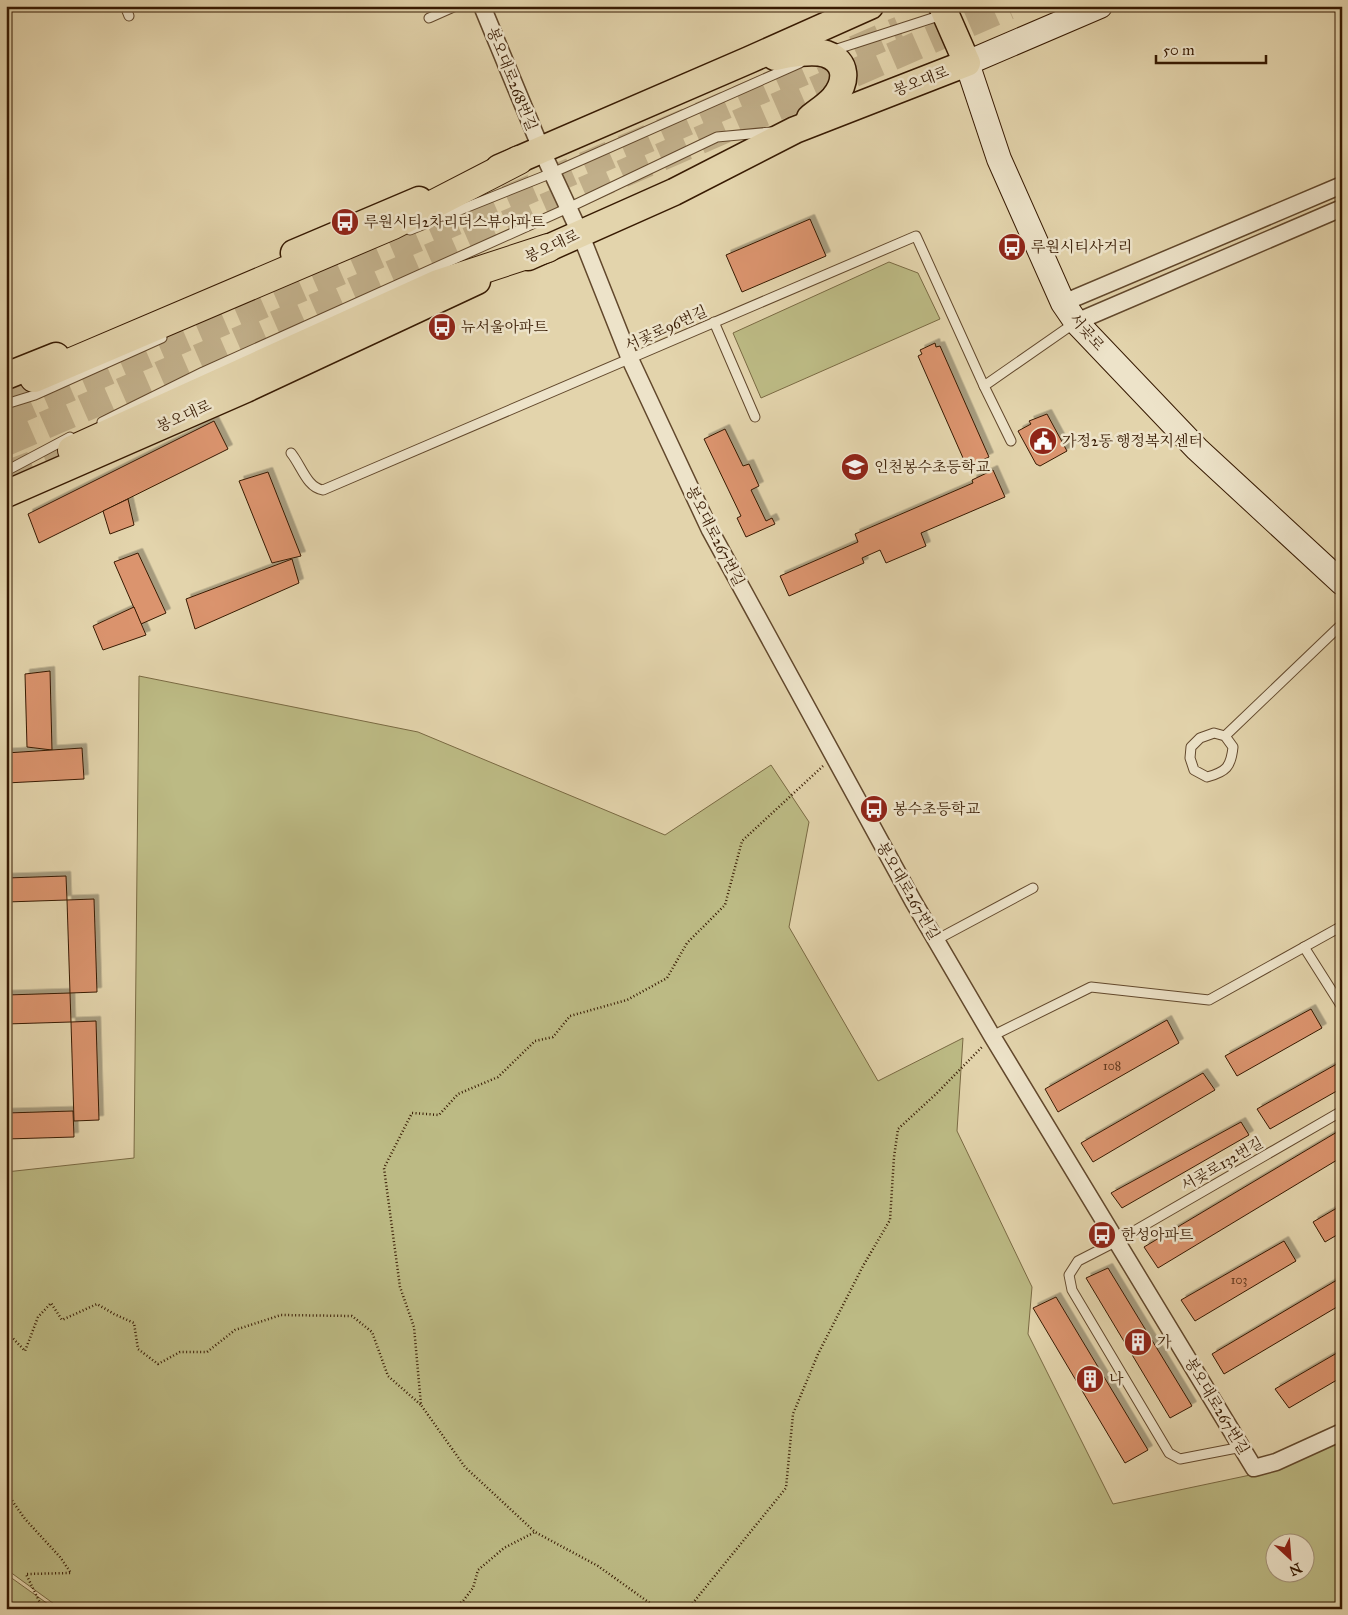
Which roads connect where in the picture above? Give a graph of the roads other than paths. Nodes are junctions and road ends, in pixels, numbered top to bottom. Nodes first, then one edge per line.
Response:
1 (125, 6) edge
2 (456, 6) edge
3 (482, 6) edge
4 (870, 6) edge
5 (1054, 6) edge
6 (1094, 6) edge
7 (1100, 6) edge
8 (949, 9) edge
9 (129, 16) dead end
10 (429, 18) dead end
11 (824, 54) junction
12 (749, 60) junction
13 (967, 63) junction
14 (796, 130) junction
15 (538, 161) junction
16 (1342, 185) edge
17 (568, 208) junction
18 (1342, 208) edge
19 (580, 233) junction
20 (398, 236) dead end
21 (548, 248) junction
22 (1069, 313) junction
23 (714, 322) junction
24 (171, 334) dead end
25 (630, 358) junction
26 (6, 376) tunnel mouth
27 (34, 378) tunnel mouth
28 (984, 386) junction
29 (6, 404) edge
30 (755, 417) dead end
31 (82, 436) junction
32 (1011, 441) dead end
33 (291, 452) dead end
34 (6, 471) edge
35 (6, 494) edge
36 (1342, 583) edge
37 (1342, 624) edge
38 (1225, 736) junction
39 (1033, 888) dead end
40 (1342, 926) edge
41 (936, 940) junction
42 (1304, 947) junction
43 (1342, 1007) edge
44 (992, 1036) junction
45 (1342, 1112) edge
46 (1117, 1241) junction
47 (1342, 1432) edge
48 (1242, 1447) junction

1 - 9 lane
2 - 10 lane
3 - 15 street, 봉오대로268번길
4 - 12 main road
5 - 6 main road
7 - 13 main road, 봉오대로
8 - 11 lane
8 - 13 main road, 서곶로
11 - 12 main road
11 - 14 main road
11 - 15 lane
12 - 15 main road
13 - 14 main road, 봉오대로
13 - 22 main road, 서곶로
14 - 17 lane
14 - 19 main road, 봉오대로
15 - 17 street, 봉오대로267번길
15 - 20 lane
15 - 26 main road
15 - 27 highway
16 - 22 street
17 - 19 street, 봉오대로267번길
17 - 31 lane
18 - 22 street
19 - 21 main road, 봉오대로
19 - 25 street, 봉오대로267번길
21 - 31 highway
21 - 35 main road, 봉오대로
22 - 28 lane
22 - 36 main road, 서곶로
23 - 25 lane, 서곷로96번길
23 - 28 lane, 서곷로96번길
23 - 30 lane
24 - 29 lane
25 - 33 lane, 서곷로96번길
25 - 41 street, 봉오대로267번길
28 - 32 lane, 서곷로96번길
31 - 34 lane
37 - 38 lane
38 - 38 lane
39 - 41 lane
40 - 42 lane
41 - 44 street, 봉오대로267번길
42 - 43 lane
42 - 44 lane
44 - 46 street, 봉오대로267번길
45 - 46 lane, 서곶로132번길
46 - 48 street, 봉오대로267번길
46 - 48 lane, 서곶로132번길
47 - 48 street, 봉오대로267번길

